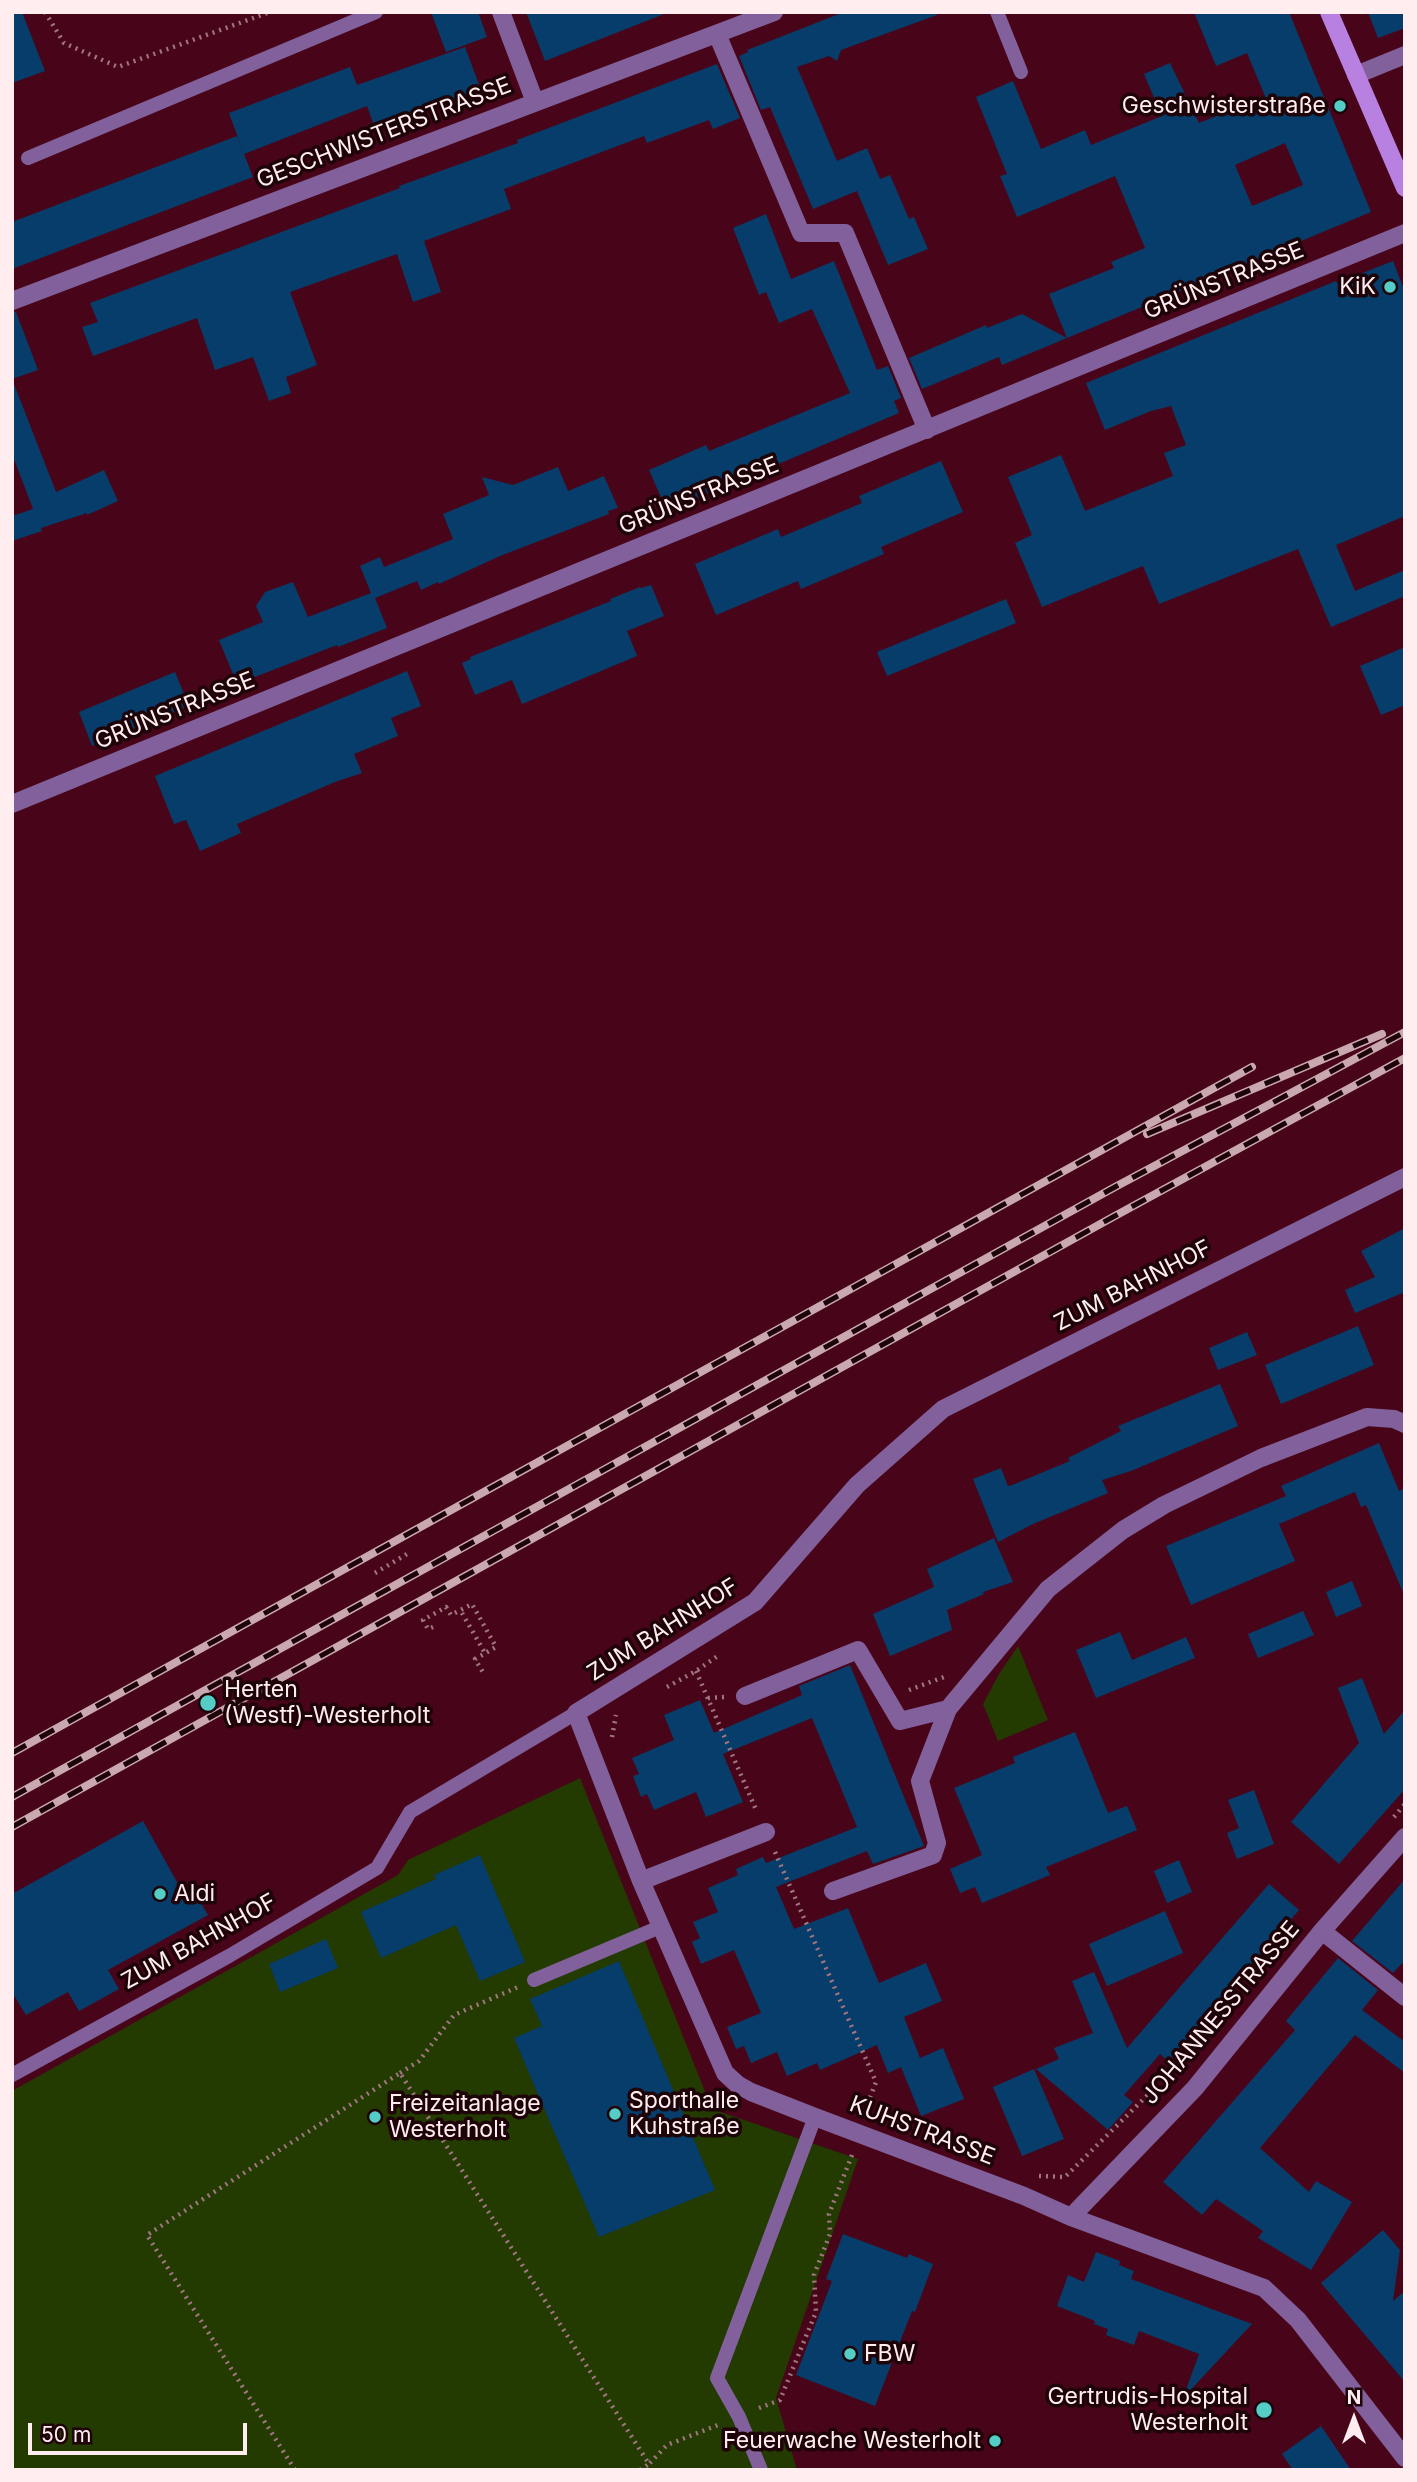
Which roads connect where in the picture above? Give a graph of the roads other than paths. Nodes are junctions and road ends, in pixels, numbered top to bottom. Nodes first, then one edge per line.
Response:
1 (376, 12) edge
2 (501, 12) edge
3 (774, 12) edge
4 (998, 12) edge
5 (1329, 12) edge
6 (717, 34) junction
7 (1405, 55) edge
8 (1021, 72) dead end
9 (1356, 75) junction
10 (535, 102) junction
11 (28, 158) dead end
12 (1405, 188) edge
13 (1405, 233) edge
14 (12, 302) edge
15 (927, 430) junction
16 (12, 804) edge
17 (1405, 1177) edge
18 (1405, 1424) edge
19 (745, 1696) dead end
20 (948, 1709) junction
21 (576, 1713) junction
22 (766, 1832) road end
23 (1405, 1837) edge
24 (640, 1881) junction
25 (833, 1891) dead end
26 (660, 1927) junction
27 (1322, 1931) junction
28 (534, 1980) road end
29 (1405, 1997) edge
30 (12, 2075) edge
31 (815, 2117) junction
32 (1071, 2217) junction
33 (1405, 2458) edge
34 (761, 2470) edge

1 - 11 lane
2 - 10 street
3 - 6 street, GESCHWISTERSTRASSE
4 - 8 lane
5 - 9 street
6 - 10 street, GESCHWISTERSTRASSE
6 - 15 street
7 - 9 street
9 - 12 street
10 - 14 street, GESCHWISTERSTRASSE
13 - 15 street, GRÜNSTRASSE
15 - 16 street, GRÜNSTRASSE
17 - 21 street, ZUM BAHNHOF
18 - 20 street
19 - 20 street
20 - 25 street
21 - 24 street, KUHSTRASSE
21 - 30 lane, ZUM BAHNHOF
22 - 24 street
23 - 27 street, JOHANNESSTRASSE
24 - 26 street, KUHSTRASSE
26 - 28 lane
26 - 31 street, KUHSTRASSE
27 - 29 street
27 - 32 street, JOHANNESSTRASSE
31 - 32 street, KUHSTRASSE
31 - 34 lane
32 - 33 street, KUHSTRASSE

